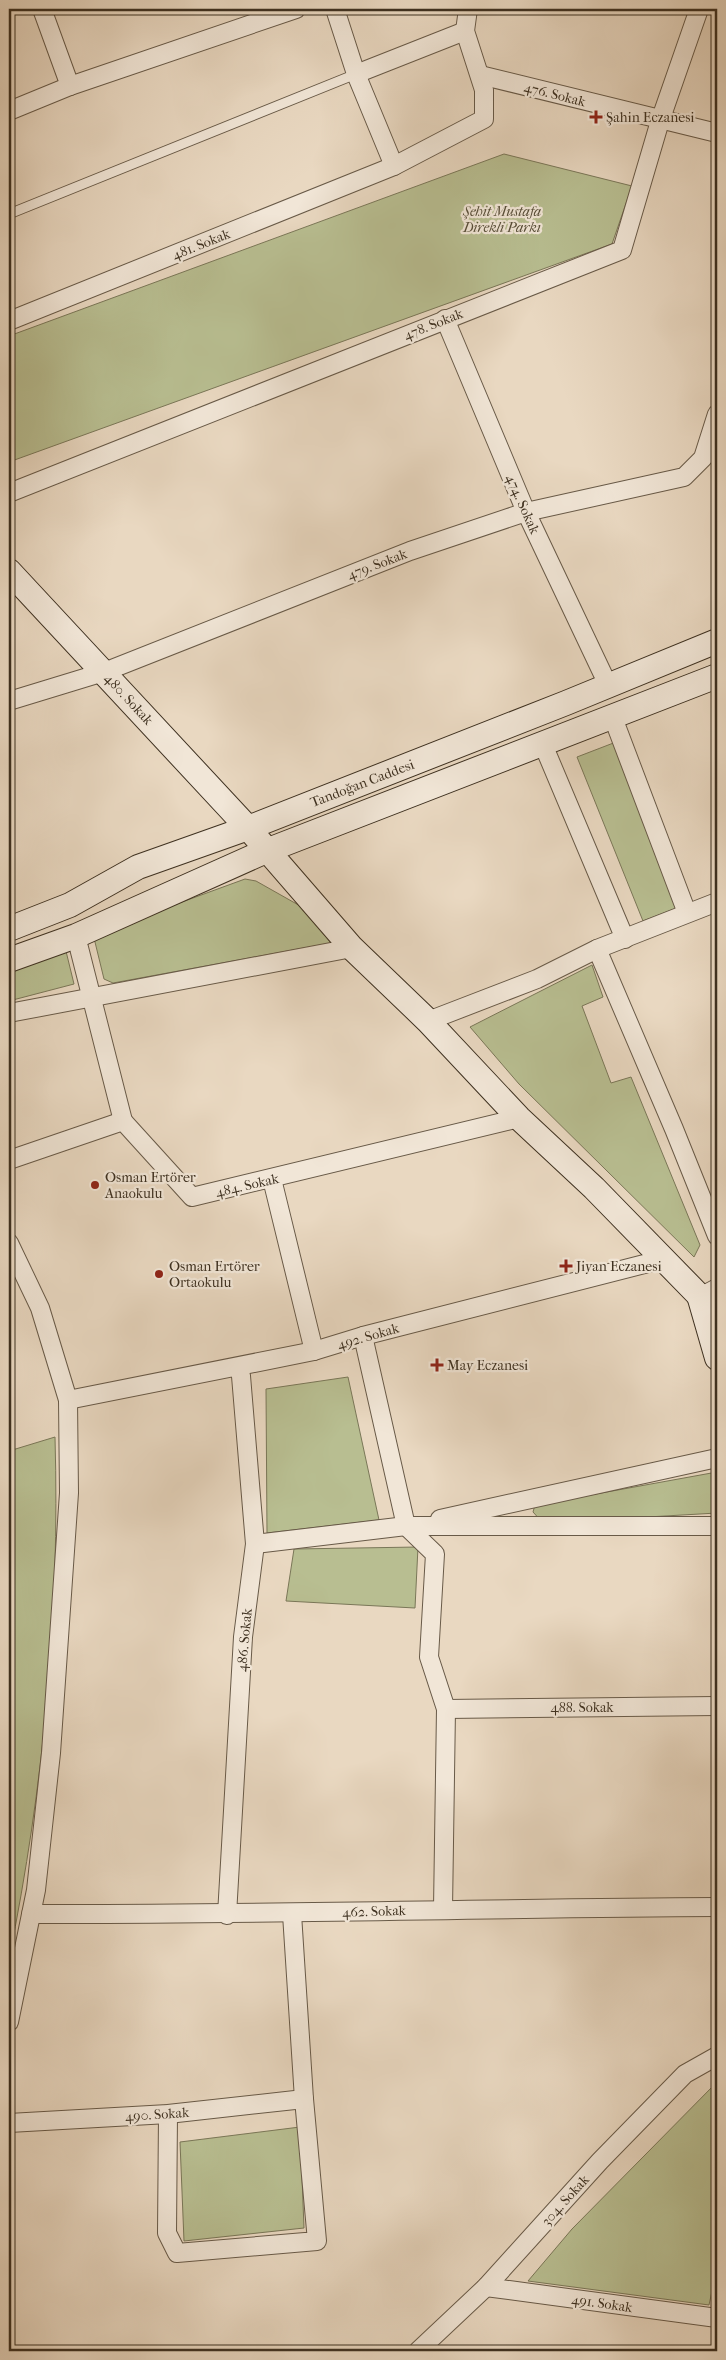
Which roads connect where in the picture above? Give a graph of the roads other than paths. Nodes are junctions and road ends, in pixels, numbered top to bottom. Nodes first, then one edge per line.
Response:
1 (42, 9) edge
2 (296, 9) edge
3 (335, 9) edge
4 (468, 9) edge
5 (699, 9) edge
6 (465, 31) junction
7 (356, 74) junction
8 (480, 75) junction
9 (70, 86) junction
10 (9, 110) edge
11 (660, 121) junction
12 (717, 133) edge
13 (394, 166) junction
14 (9, 214) edge
15 (10, 318) edge
16 (445, 320) junction
17 (717, 414) edge
18 (9, 493) edge
19 (526, 512) junction
20 (9, 571) edge
21 (717, 641) edge
22 (104, 672) junction
23 (717, 676) edge
24 (608, 685) junction
25 (9, 701) edge
26 (612, 715) junction
27 (542, 742) junction
28 (248, 828) junction
29 (266, 851) junction
30 (717, 902) edge
31 (687, 913) junction
32 (9, 928) edge
33 (76, 936) junction
34 (625, 939) junction
35 (352, 948) junction
36 (597, 949) junction
37 (9, 960) edge
38 (91, 997) junction
39 (9, 1013) edge
40 (428, 1021) junction
41 (519, 1118) junction
42 (123, 1121) junction
43 (9, 1160) edge
44 (272, 1179) junction
45 (717, 1236) edge
46 (9, 1243) edge
47 (664, 1259) junction
48 (708, 1293) edge
49 (717, 1314) edge
50 (363, 1336) junction
51 (314, 1351) junction
52 (717, 1358) edge
53 (238, 1367) junction
54 (68, 1400) junction
55 (717, 1458) edge
56 (406, 1526) junction
57 (717, 1526) edge
58 (255, 1544) junction
59 (717, 1706) edge
60 (446, 1709) junction
61 (717, 1907) edge
62 (443, 1909) junction
63 (31, 1914) junction
64 (292, 1914) junction
65 (227, 1915) junction
66 (9, 2022) edge
67 (717, 2056) edge
68 (304, 2099) junction
69 (168, 2114) junction
70 (9, 2123) edge
71 (486, 2287) junction
72 (717, 2318) edge
73 (418, 2351) edge

1 - 9 street
2 - 9 street
3 - 7 street
4 - 6 street
5 - 11 street, 478. Sokak
6 - 7 street
6 - 8 street
7 - 13 street
7 - 14 lane
8 - 11 street, 476. Sokak
8 - 13 street, 481. Sokak
9 - 10 street
11 - 12 street, 476. Sokak
11 - 16 street, 478. Sokak
13 - 15 street, 481. Sokak
16 - 18 street, 478. Sokak
16 - 19 street, 474. Sokak
17 - 19 street, 479. Sokak
19 - 22 street, 479. Sokak
19 - 24 street, 474. Sokak
20 - 22 main road, 480. Sokak
21 - 24 main road, Tandoğan Caddesi
22 - 25 street, 479. Sokak
22 - 28 main road, 480. Sokak
23 - 26 main road, Tandoğan Caddesi
24 - 28 main road, Tandoğan Caddesi
26 - 27 main road, Tandoğan Caddesi
26 - 31 street
27 - 29 main road, Tandoğan Caddesi
27 - 34 street
28 - 29 main road, 480. Sokak
28 - 32 main road, Tandoğan Caddesi
29 - 33 main road, Tandoğan Caddesi
29 - 35 main road, 480. Sokak
30 - 31 street
31 - 34 street
33 - 37 main road, Tandoğan Caddesi
33 - 38 street
34 - 36 street
35 - 38 street
35 - 40 main road, 480. Sokak
36 - 40 street
36 - 45 street
38 - 39 street
38 - 42 street
40 - 41 main road, 480. Sokak
41 - 44 street, 484. Sokak
41 - 47 main road, 480. Sokak
42 - 43 street
42 - 44 street, 484. Sokak
44 - 51 street
46 - 54 street
47 - 48 main road, 480. Sokak
47 - 50 street, 492. Sokak
48 - 49 main road, 480. Sokak
48 - 52 main road
50 - 51 street, 492. Sokak
50 - 56 street
51 - 53 street, 492. Sokak
53 - 54 street, 492. Sokak
53 - 58 street, 486. Sokak
54 - 63 street
55 - 56 street
56 - 57 street
56 - 58 street
56 - 60 street
58 - 65 street, 486. Sokak
59 - 60 street, 488. Sokak
60 - 62 street
61 - 62 street, 462. Sokak
62 - 64 street, 462. Sokak
63 - 65 street, 462. Sokak
63 - 66 street
64 - 65 street, 462. Sokak
64 - 68 street
67 - 71 street, 304. Sokak
68 - 69 street, 490. Sokak
68 - 69 street
69 - 70 street, 490. Sokak
71 - 72 street, 491. Sokak
71 - 73 street, 304. Sokak

